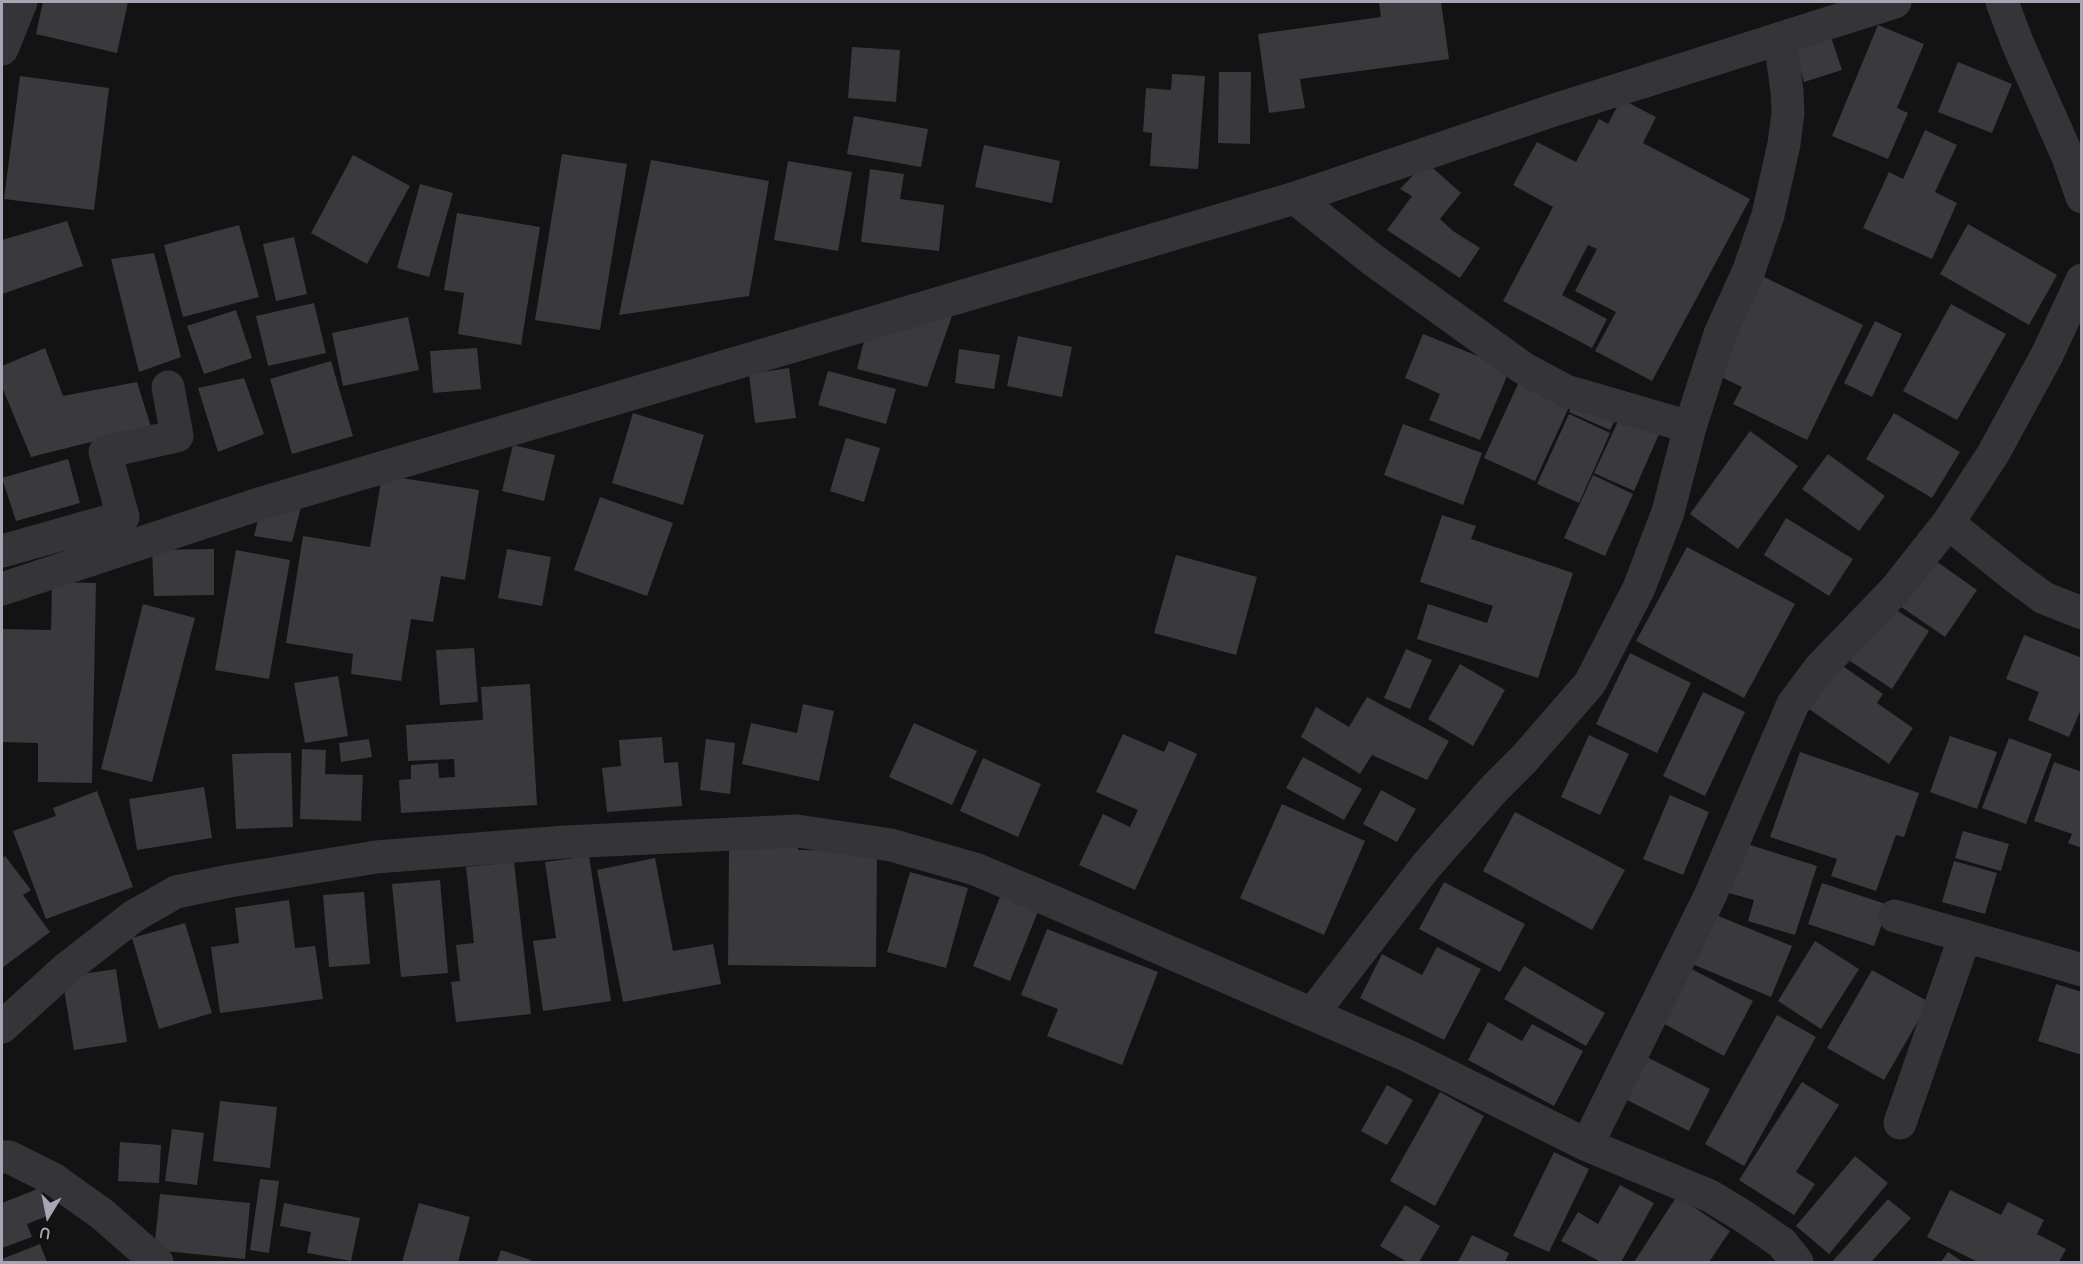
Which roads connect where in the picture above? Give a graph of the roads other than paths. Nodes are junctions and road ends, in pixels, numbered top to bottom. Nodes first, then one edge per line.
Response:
1 (21, 2) edge
2 (1895, 2) edge
3 (2002, 2) edge
4 (1780, 40) junction
5 (2, 49) edge
6 (2082, 197) edge
7 (1295, 198) junction
8 (2082, 280) edge
9 (168, 387) dead end
10 (1690, 427) junction
11 (1948, 523) junction
12 (2, 551) edge
13 (2, 589) edge
14 (2082, 613) edge
15 (1895, 916) dead end
16 (1965, 936) junction
17 (2082, 970) edge
18 (1311, 1014) junction
19 (2, 1027) edge
20 (1900, 1123) dead end
21 (1587, 1145) junction
22 (2, 1157) edge
23 (157, 1263) edge
24 (1797, 1263) edge

1 - 5 street
2 - 4 street
3 - 6 street
4 - 7 street
4 - 10 street
7 - 10 street
7 - 13 street
8 - 11 street
9 - 12 street
10 - 18 street
11 - 14 street
11 - 21 street
15 - 16 street
16 - 17 street
16 - 20 street
18 - 19 street
18 - 21 street
21 - 24 street
22 - 23 street

